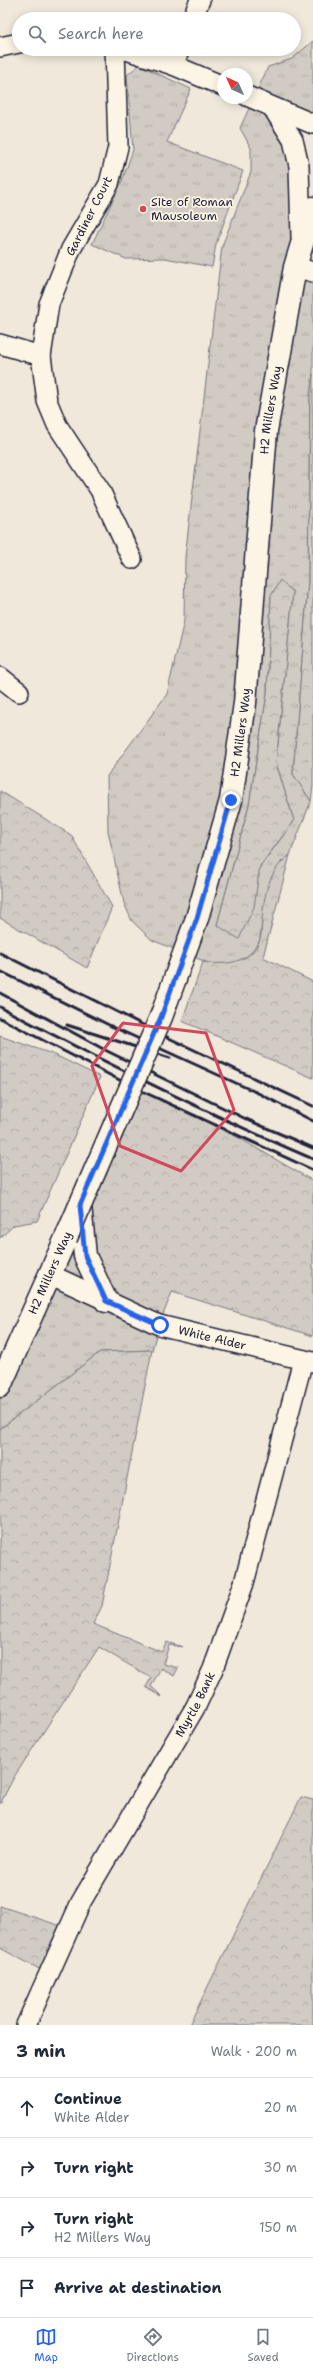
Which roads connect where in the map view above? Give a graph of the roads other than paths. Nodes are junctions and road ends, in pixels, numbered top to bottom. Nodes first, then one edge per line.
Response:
1 (200, 0) edge
2 (195, 12) edge
3 (12, 44) edge
4 (0, 47) edge
5 (115, 56) edge
6 (177, 57) edge
7 (217, 82) edge
8 (253, 99) edge
9 (272, 108) junction
10 (313, 124) edge
11 (313, 208) edge
12 (301, 244) junction
13 (304, 270) edge
14 (0, 344) edge
15 (41, 356) junction
16 (132, 559) dead end
17 (0, 677) edge
18 (18, 692) dead end
19 (80, 1205) junction
20 (49, 1274) junction
21 (106, 1301) junction
22 (308, 1361) edge
23 (0, 1386) edge
24 (26, 2025) edge

1 - 2 street
3 - 4 street
5 - 15 street, Gardiner Court
6 - 7 street
8 - 9 street
9 - 10 street
9 - 12 street
11 - 12 street, H2 Millers Way
12 - 13 street, H2 Millers Way
13 - 19 street, H2 Millers Way, bridge
14 - 15 street
15 - 16 street, Gardiner Court
17 - 18 street
19 - 20 street, H2 Millers Way, bridge
19 - 21 street
20 - 21 street, White Alder
20 - 23 street, H2 Millers Way
21 - 22 street, White Alder
22 - 24 street, Myrtle Bank

